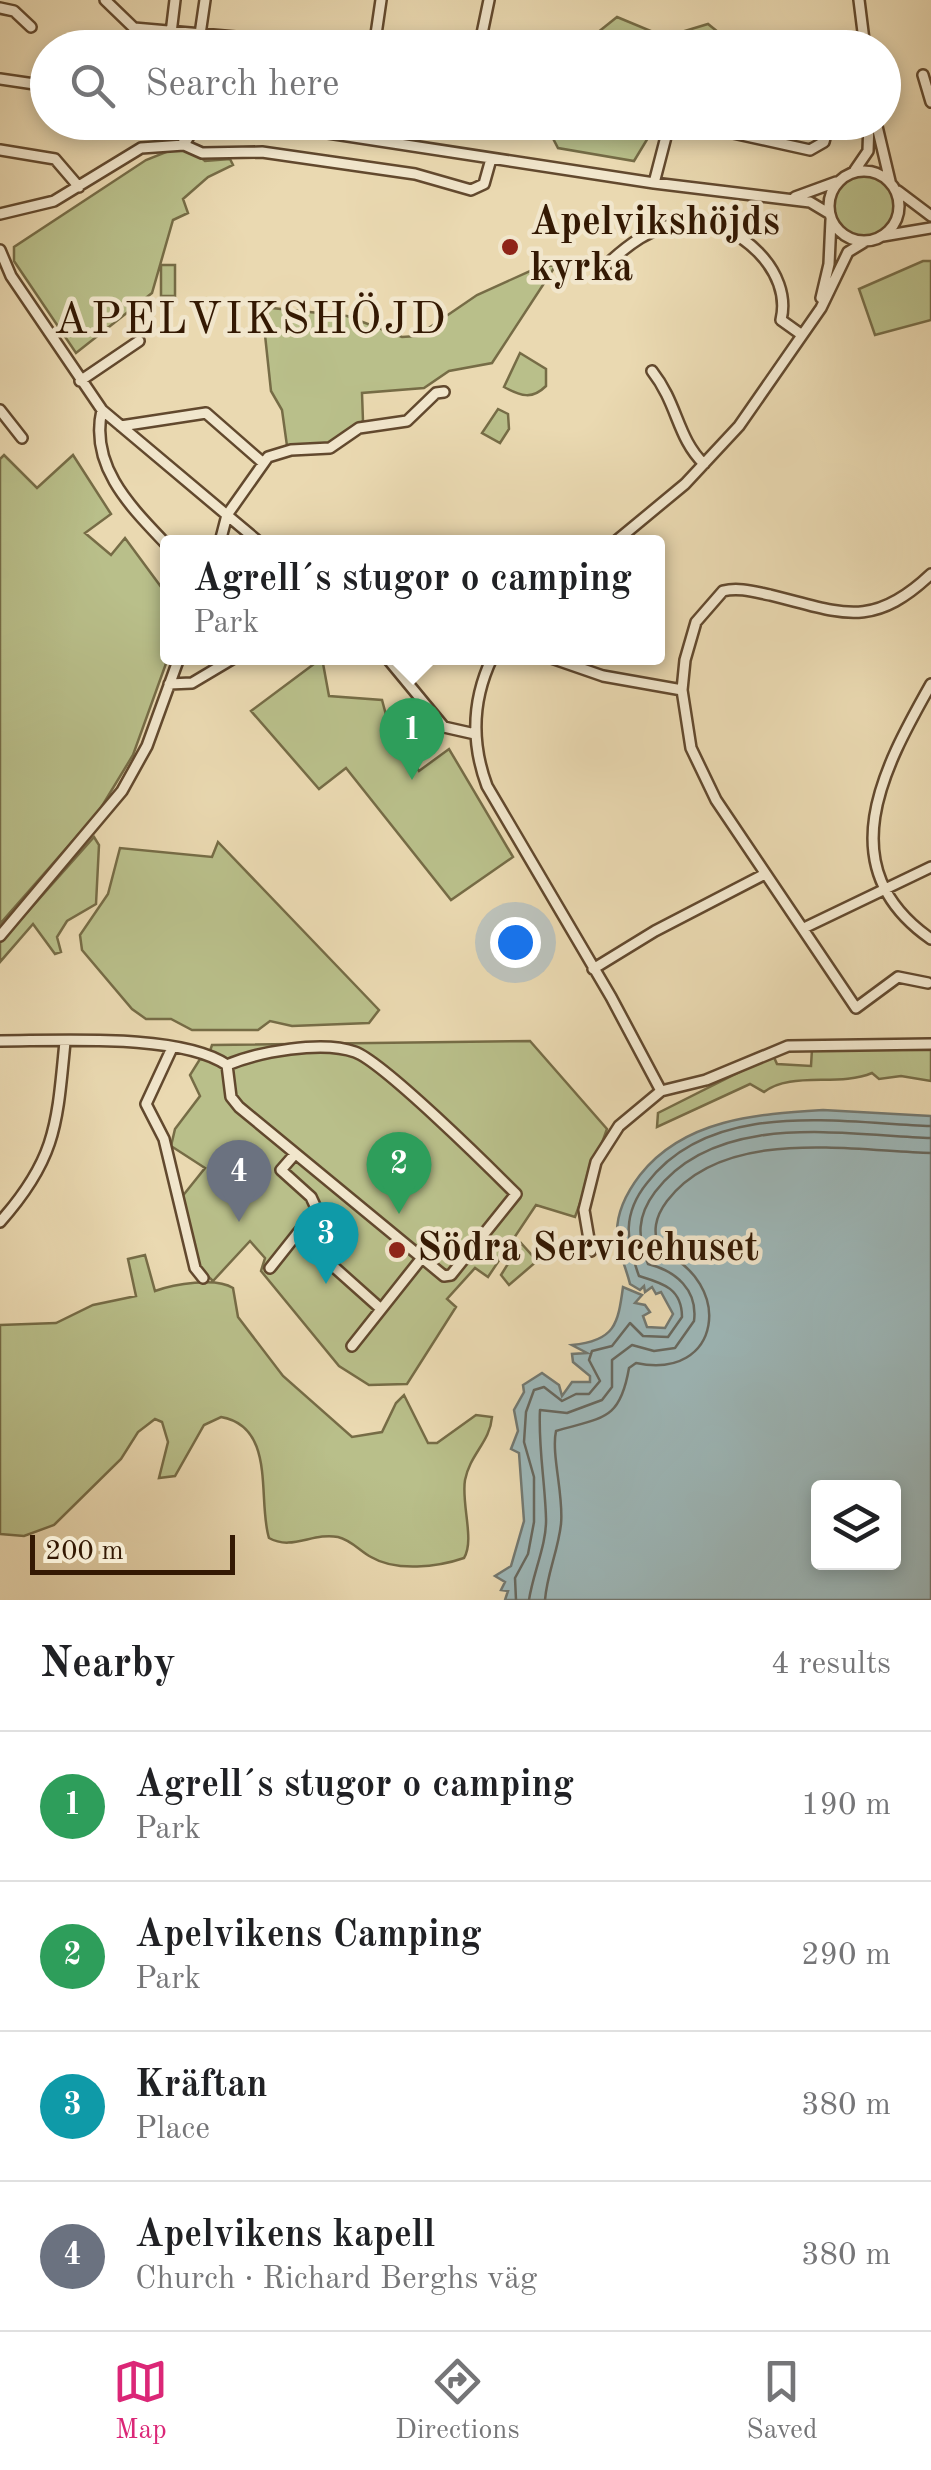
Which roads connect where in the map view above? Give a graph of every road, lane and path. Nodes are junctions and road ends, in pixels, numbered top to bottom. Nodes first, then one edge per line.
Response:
1 (104, 0) edge
2 (175, 0) edge
3 (205, 0) edge
4 (381, 0) edge
5 (489, 0) edge
6 (858, 0) edge
7 (0, 8) edge
8 (31, 27) dead end
9 (150, 30) edge
10 (170, 30) edge
11 (202, 30) edge
12 (377, 30) edge
13 (483, 30) edge
14 (862, 30) edge
15 (923, 74) dead end
16 (0, 79) edge
17 (30, 83) edge
18 (931, 102) edge
19 (184, 140) edge
20 (187, 140) edge
21 (367, 140) edge
22 (665, 140) edge
23 (760, 140) edge
24 (824, 140) edge
25 (870, 140) edge
26 (878, 140) edge
27 (184, 145) junction
28 (0, 150) edge
29 (490, 159) junction
30 (846, 176) junction
31 (654, 183) junction
32 (892, 185) junction
33 (78, 186) junction
34 (777, 199) junction
35 (0, 214) edge
36 (830, 215) junction
37 (931, 216) edge
38 (931, 228) edge
39 (880, 237) junction
40 (866, 241) junction
41 (0, 250) edge
42 (2, 264) edge
43 (598, 273) dead end
44 (805, 332) junction
45 (140, 341) dead end
46 (652, 372) dead end
47 (80, 381) junction
48 (444, 392) dead end
49 (0, 410) edge
50 (102, 410) junction
51 (121, 426) junction
52 (22, 438) dead end
53 (262, 462) junction
54 (704, 464) junction
55 (226, 515) junction
56 (222, 535) edge
57 (251, 535) edge
58 (623, 535) edge
59 (160, 537) edge
60 (931, 574) edge
61 (177, 665) edge
62 (223, 665) edge
63 (393, 665) edge
64 (489, 665) edge
65 (571, 665) edge
66 (170, 684) junction
67 (931, 684) edge
68 (682, 690) junction
69 (475, 734) junction
70 (931, 867) edge
71 (764, 874) junction
72 (884, 891) junction
73 (804, 928) junction
74 (0, 936) edge
75 (931, 938) edge
76 (593, 969) junction
77 (928, 984) dead end
78 (0, 1041) edge
79 (65, 1042) junction
80 (931, 1044) edge
81 (172, 1048) junction
82 (227, 1065) junction
83 (661, 1091) junction
84 (295, 1154) junction
85 (0, 1222) edge
86 (297, 1234) junction
87 (590, 1251) dead end
88 (421, 1259) junction
89 (270, 1268) dead end
90 (203, 1278) dead end
91 (381, 1309) junction
92 (352, 1346) dead end

1 - 9 street
2 - 10 street
3 - 11 street
4 - 12 street
5 - 13 street
6 - 14 street
7 - 8 street
15 - 18 street
16 - 17 street
19 - 27 street
20 - 27 street
21 - 29 street
22 - 31 street
23 - 24 street
25 - 30 street
26 - 32 street
27 - 29 street
27 - 33 street
28 - 33 street
29 - 31 street
30 - 32 street
30 - 34 street
30 - 36 street
31 - 34 street
32 - 37 street
32 - 39 street
33 - 35 street
34 - 36 street
36 - 40 street
36 - 44 street
38 - 39 street
39 - 40 street
40 - 44 street
41 - 42 street
42 - 47 street
43 - 44 street
44 - 54 street
45 - 47 street
46 - 54 street
47 - 50 street
48 - 53 street
49 - 52 street
50 - 51 street
50 - 59 street
51 - 53 street
51 - 55 street
53 - 55 street
54 - 58 street
55 - 56 street
55 - 57 street
60 - 68 street
61 - 66 street
62 - 66 street
63 - 69 street
64 - 69 street
65 - 68 street
66 - 74 street
67 - 72 street
68 - 71 street
69 - 76 street
70 - 72 street
71 - 73 street
71 - 76 street
72 - 73 street
72 - 75 street
73 - 77 street
76 - 83 street
78 - 79 street
79 - 81 street
79 - 85 street
80 - 83 street
81 - 82 street
81 - 90 street
82 - 84 street
82 - 88 street
83 - 87 street
84 - 86 street
84 - 88 street
86 - 89 street
86 - 91 street
88 - 91 street
91 - 92 street

